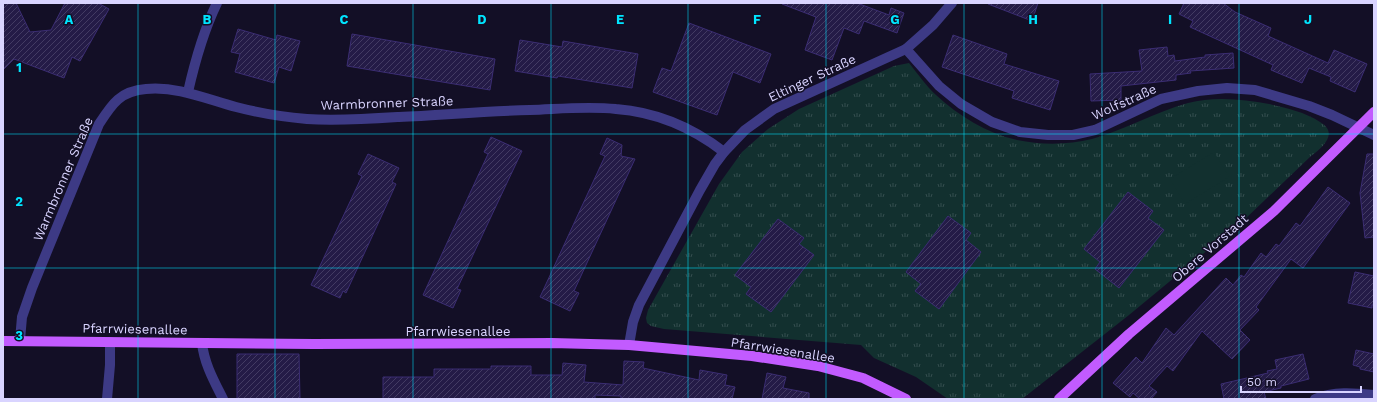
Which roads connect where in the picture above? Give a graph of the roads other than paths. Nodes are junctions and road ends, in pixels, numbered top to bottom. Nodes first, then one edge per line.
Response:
1 (217, 3) edge
2 (952, 3) edge
3 (906, 48) junction
4 (188, 92) junction
5 (1374, 112) edge
6 (1358, 128) junction
7 (1374, 135) edge
8 (724, 152) junction
9 (20, 340) junction
10 (3, 341) edge
11 (110, 342) junction
12 (202, 343) junction
13 (629, 345) junction
14 (1374, 395) edge
15 (107, 399) edge
16 (223, 399) edge
17 (906, 399) edge
18 (1059, 399) edge
19 (1315, 399) edge

1 - 4 street
2 - 3 street, Eltinger Straße
3 - 6 street, Wolfstraße
3 - 8 street, Eltinger Straße
4 - 8 street, Warmbronner Straße
4 - 9 street, Warmbronner Straße
5 - 6 main road, Obere Vorstadt
6 - 7 street, Wolfstraße
6 - 18 main road, Obere Vorstadt
8 - 13 street, Eltinger Straße
9 - 10 main road, Pfarrwiesenallee
9 - 11 main road, Pfarrwiesenallee
11 - 12 main road, Pfarrwiesenallee
11 - 15 street
12 - 13 main road, Pfarrwiesenallee
12 - 16 street
13 - 17 main road, Pfarrwiesenallee
14 - 19 street

